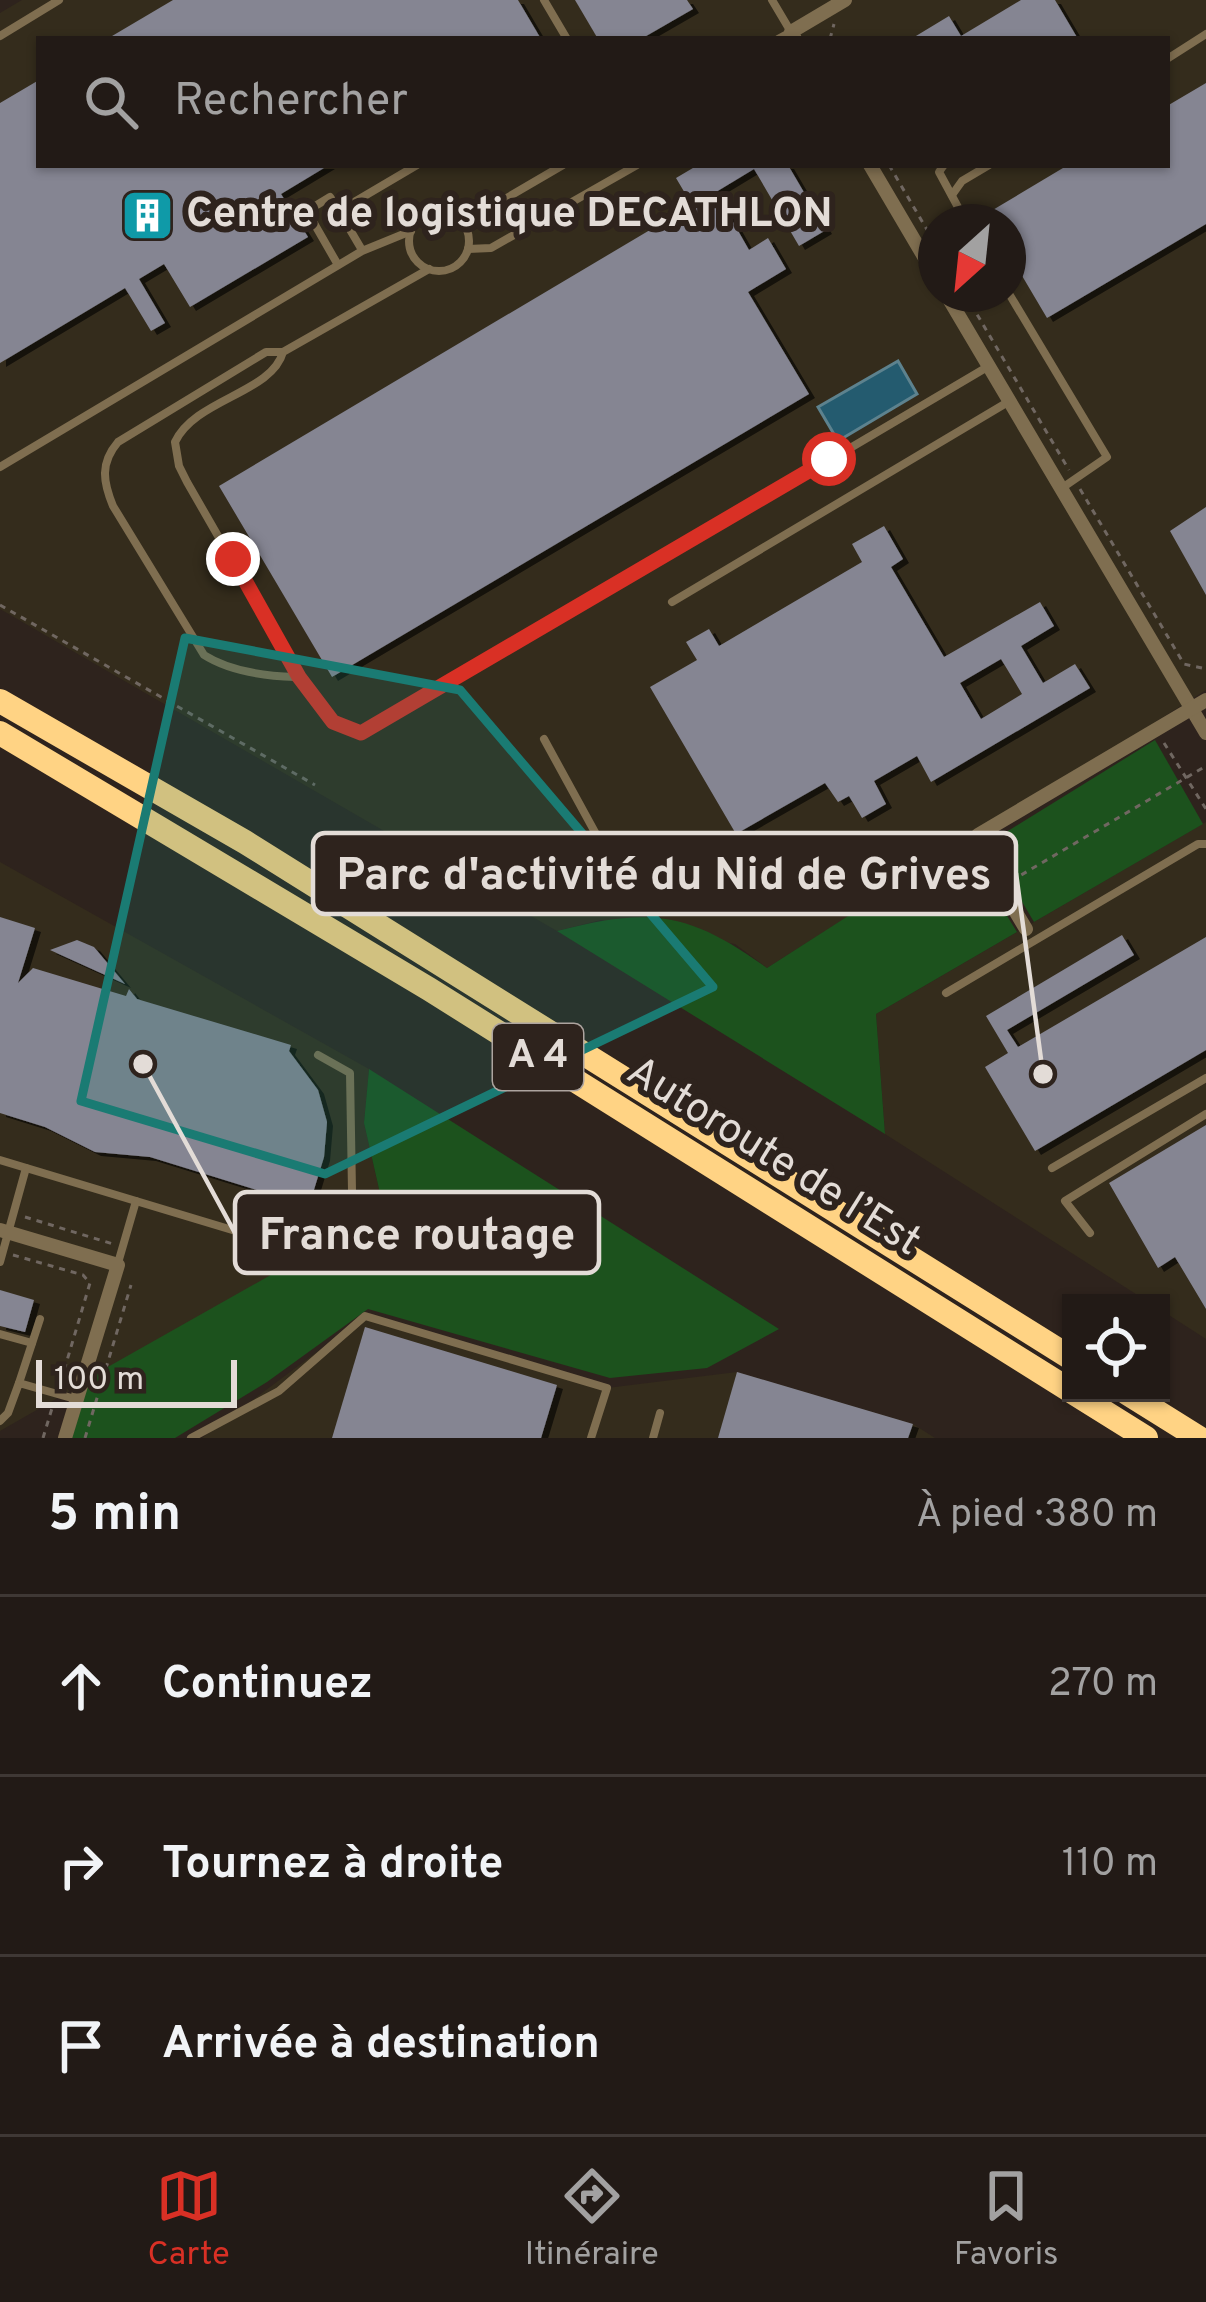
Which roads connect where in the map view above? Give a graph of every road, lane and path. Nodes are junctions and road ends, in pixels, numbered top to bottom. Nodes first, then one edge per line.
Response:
1 (59, 0) edge
2 (544, 0) edge
3 (772, 0) edge
4 (844, 0) edge
5 (834, 15) dead end
6 (0, 36) edge
7 (566, 36) edge
8 (788, 36) edge
9 (790, 36) edge
10 (830, 36) edge
11 (1206, 38) edge
12 (1170, 57) edge
13 (412, 168) edge
14 (558, 168) edge
15 (632, 168) edge
16 (872, 168) edge
17 (891, 168) edge
18 (942, 168) edge
19 (984, 168) edge
20 (951, 197) junction
21 (955, 204) edge
22 (339, 212) junction
23 (918, 214) edge
24 (464, 223) junction
25 (411, 230) junction
26 (918, 246) edge
27 (468, 248) junction
28 (362, 250) junction
29 (338, 265) junction
30 (429, 268) junction
31 (957, 312) edge
32 (976, 312) edge
33 (1020, 312) edge
34 (284, 352) junction
35 (989, 367) junction
36 (1010, 401) junction
37 (0, 467) edge
38 (1075, 479) junction
39 (1061, 489) junction
40 (673, 602) dead end
41 (0, 605) edge
42 (1206, 669) edge
43 (299, 677) junction
44 (1206, 700) edge
45 (0, 701) edge
46 (1192, 709) junction
47 (1206, 733) edge
48 (0, 734) edge
49 (544, 739) dead end
50 (1206, 766) edge
51 (315, 785) dead end
52 (1206, 844) edge
53 (1001, 887) junction
54 (774, 893) dead end
55 (1030, 935) junction
56 (946, 994) dead end
57 (318, 1055) dead end
58 (1206, 1078) edge
59 (1206, 1114) edge
60 (0, 1160) edge
61 (26, 1168) junction
62 (1052, 1168) dead end
63 (136, 1201) junction
64 (14, 1214) junction
65 (4, 1231) edge
66 (1090, 1233) dead end
67 (123, 1246) junction
68 (2, 1257) edge
69 (118, 1265) junction
70 (131, 1285) dead end
71 (40, 1319) dead end
72 (0, 1334) edge
73 (32, 1343) junction
74 (1062, 1352) edge
75 (19, 1383) junction
76 (1062, 1386) edge
77 (57, 1394) junction
78 (76, 1400) junction
79 (1088, 1402) edge
80 (1141, 1402) edge
81 (660, 1413) dead end
82 (0, 1421) edge
83 (43, 1438) edge
84 (64, 1438) edge
85 (85, 1438) edge
86 (191, 1438) edge
87 (591, 1438) edge
88 (653, 1438) edge
89 (1146, 1438) edge
90 (1199, 1438) edge

1 - 6 lane
2 - 7 lane
3 - 8 lane
4 - 9 street
5 - 10 path
11 - 12 lane
13 - 22 lane
14 - 24 lane
15 - 27 lane
16 - 26 street
17 - 23 path
18 - 20 lane
19 - 20 lane
20 - 21 lane
22 - 28 lane
22 - 29 lane
24 - 25 lane
24 - 27 lane
25 - 28 lane
25 - 30 lane
27 - 30 lane
28 - 29 lane
29 - 37 lane
30 - 34 lane
31 - 35 street
32 - 38 path
33 - 38 lane
34 - 43 lane
34 - 43 lane
35 - 36 street
35 - 43 lane
36 - 39 street
36 - 40 lane
38 - 39 lane
38 - 42 path
39 - 46 street
41 - 51 path
44 - 46 street
45 - 74 highway, Autoroute de l’Est / A 4
46 - 47 street
46 - 53 street
48 - 76 highway, Autoroute de l’Est / A 4
49 - 54 lane
50 - 53 path
52 - 55 lane
53 - 55 street
55 - 56 lane
57 - 63 lane
58 - 62 lane
59 - 66 lane
60 - 61 lane
61 - 63 lane
61 - 64 lane
63 - 67 lane
64 - 65 lane
64 - 67 path
65 - 68 lane
65 - 69 street
67 - 69 lane
68 - 77 path
69 - 78 street
70 - 85 path
71 - 73 lane
72 - 73 lane
73 - 75 lane
75 - 77 lane
75 - 82 lane
77 - 78 lane
77 - 83 path
78 - 84 street
79 - 89 highway, Autoroute de l’Est / A 4
80 - 90 highway
81 - 88 lane
86 - 87 lane

